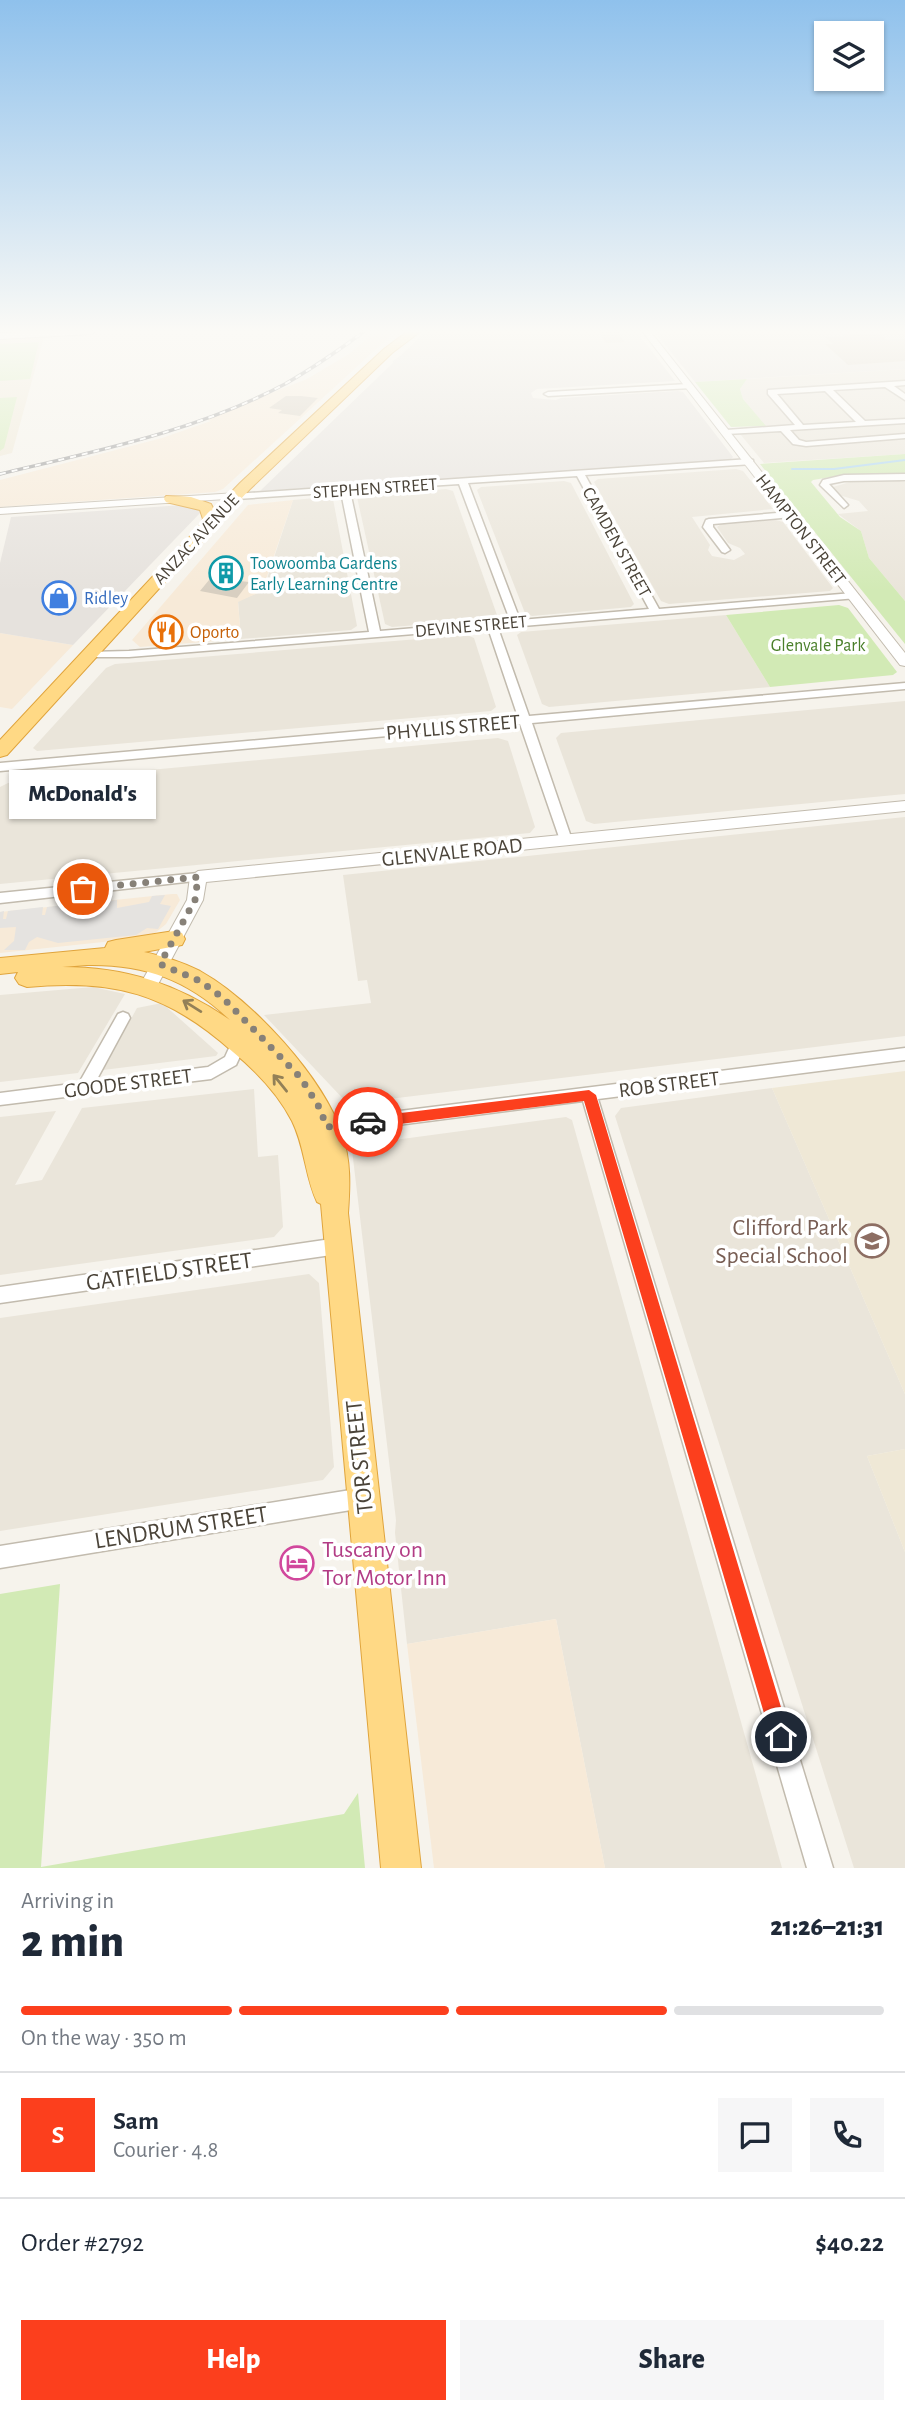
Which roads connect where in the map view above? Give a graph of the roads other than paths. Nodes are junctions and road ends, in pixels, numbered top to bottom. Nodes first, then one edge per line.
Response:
1 (319, 418) edge
2 (715, 418) edge
3 (793, 418) edge
4 (857, 418) edge
5 (905, 421) edge
6 (863, 424) junction
7 (801, 428) junction
8 (784, 429) junction
9 (726, 432) junction
10 (905, 436) edge
11 (750, 463) junction
12 (580, 474) junction
13 (905, 477) edge
14 (463, 482) junction
15 (345, 490) junction
16 (237, 496) junction
17 (171, 499) junction
18 (844, 505) dead end
19 (0, 511) edge
20 (789, 514) junction
21 (205, 530) junction
22 (725, 550) dead end
23 (853, 596) junction
24 (655, 611) junction
25 (516, 622) junction
26 (492, 624) junction
27 (375, 634) junction
28 (89, 654) junction
29 (905, 662) edge
30 (905, 686) edge
31 (524, 721) junction
32 (0, 751) edge
33 (0, 767) edge
34 (905, 806) edge
35 (566, 840) junction
36 (198, 877) junction
37 (0, 898) edge
38 (174, 939) junction
39 (79, 957) junction
40 (0, 966) edge
41 (154, 974) junction
42 (0, 981) edge
43 (123, 1018) dead end
44 (239, 1041) junction
45 (905, 1054) edge
46 (84, 1088) junction
47 (589, 1095) junction
48 (0, 1099) edge
49 (318, 1128) junction
50 (338, 1246) junction
51 (0, 1295) edge
52 (363, 1498) junction
53 (0, 1557) edge
54 (401, 1868) edge
55 (820, 1868) edge

1 - 16 highway, ANZAC AVENUE
2 - 9 street, HAMPTON STREET
3 - 7 street
4 - 6 street
5 - 6 street
6 - 7 street
7 - 8 street
8 - 9 street
8 - 10 street
9 - 11 street, HAMPTON STREET
11 - 12 street, STEPHEN STREET
11 - 20 street, HAMPTON STREET
12 - 14 street, STEPHEN STREET
12 - 24 street, CAMDEN STREET
13 - 18 street
14 - 15 street, STEPHEN STREET
14 - 25 street
15 - 16 street, STEPHEN STREET
15 - 27 street
16 - 17 street, STEPHEN STREET
16 - 21 highway, ANZAC AVENUE
17 - 19 street, STEPHEN STREET
17 - 21 highway
20 - 22 street
20 - 23 street, HAMPTON STREET
21 - 28 highway, ANZAC AVENUE
23 - 24 street, DEVINE STREET
23 - 29 street, HAMPTON STREET
24 - 25 street, DEVINE STREET
25 - 26 street, DEVINE STREET
26 - 27 street, DEVINE STREET
26 - 31 street
27 - 28 street, DEVINE STREET
28 - 32 highway, ANZAC AVENUE
30 - 31 street, PHYLLIS STREET
31 - 33 street, PHYLLIS STREET
31 - 35 street
34 - 35 street, GLENVALE ROAD
35 - 36 street, GLENVALE ROAD
36 - 37 street, GLENVALE ROAD
36 - 38 street
38 - 39 highway
38 - 41 street
39 - 40 highway
39 - 41 highway
41 - 42 highway
44 -> 41 highway, TOR STREET
41 - 49 highway, TOR STREET
43 - 46 street
44 - 46 street, GOODE STREET
49 -> 44 highway, TOR STREET
45 - 47 street, ROB STREET
46 - 48 street, GOODE STREET
47 - 49 street, ROB STREET
47 - 55 street
49 - 50 highway, TOR STREET
50 - 51 street, GATFIELD STREET
50 - 52 highway, TOR STREET
52 - 53 street, LENDRUM STREET
52 - 54 highway, TOR STREET

